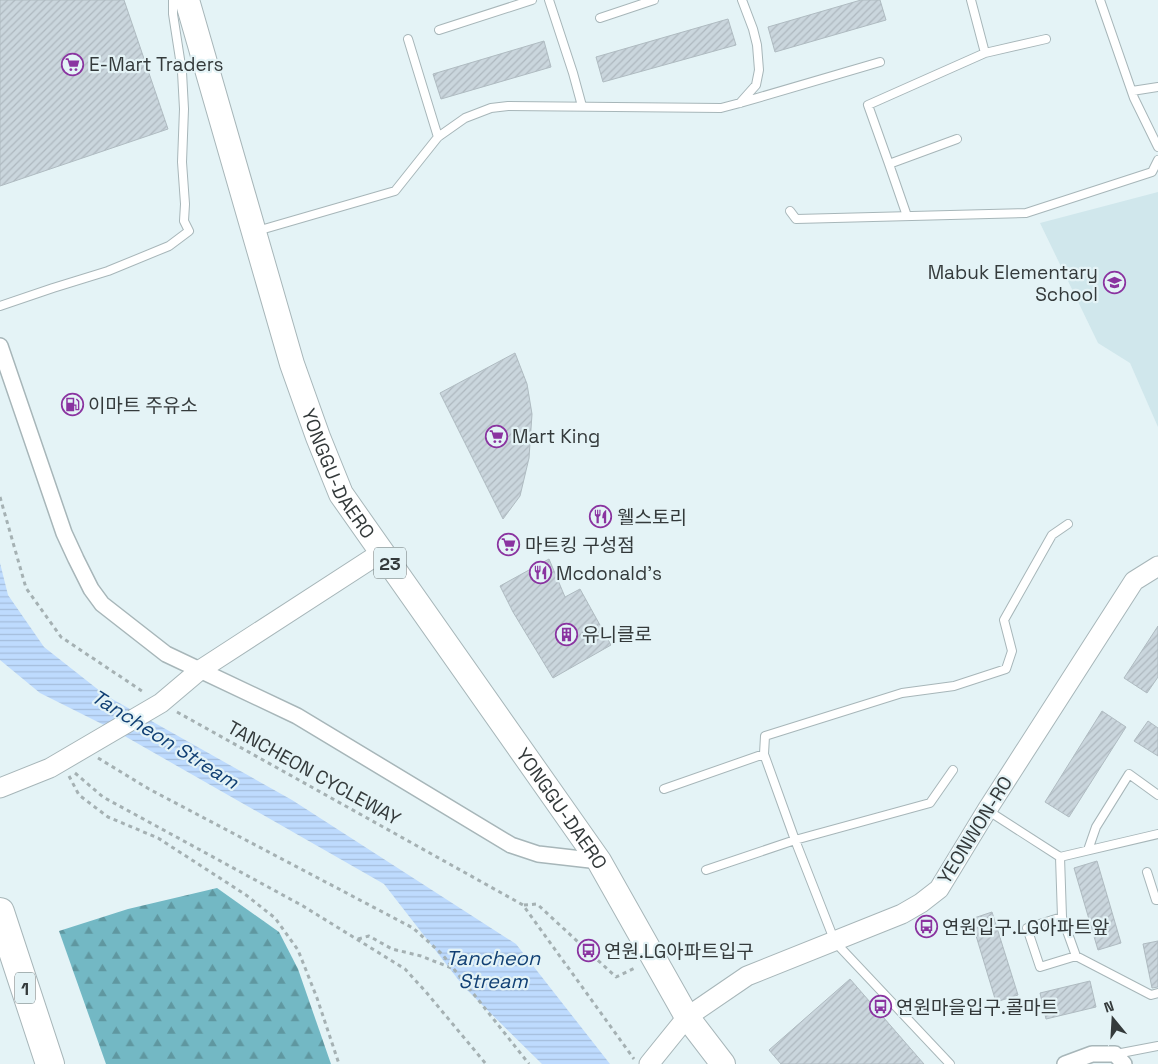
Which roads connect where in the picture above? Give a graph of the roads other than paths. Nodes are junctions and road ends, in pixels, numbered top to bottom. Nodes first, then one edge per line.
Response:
1 (173, 0) edge
2 (186, 0) edge
3 (200, 0) edge
4 (532, 0) edge
5 (548, 0) edge
6 (654, 0) edge
7 (742, 0) edge
8 (971, 0) edge
9 (1100, 0) edge
10 (600, 18) dead end
11 (439, 30) dead end
12 (198, 38) junction
13 (408, 39) dead end
14 (1046, 39) dead end
15 (985, 53) junction
16 (880, 62) dead end
17 (1158, 87) edge
18 (1132, 91) junction
19 (740, 103) junction
20 (582, 106) junction
21 (438, 137) junction
22 (956, 139) dead end
23 (1158, 147) edge
24 (1158, 160) edge
25 (889, 164) junction
26 (790, 211) dead end
27 (907, 216) junction
28 (255, 232) junction
29 (0, 306) edge
30 (0, 346) edge
31 (1068, 524) dead end
32 (382, 552) junction
33 (1158, 566) edge
34 (200, 670) junction
35 (764, 754) junction
36 (953, 770) dead end
37 (0, 788) edge
38 (664, 788) dead end
39 (1158, 795) edge
40 (987, 810) junction
41 (1158, 833) edge
42 (795, 840) junction
43 (1088, 850) junction
44 (1060, 857) junction
45 (599, 861) junction
46 (706, 870) dead end
47 (1147, 872) dead end
48 (1158, 900) edge
49 (0, 912) edge
50 (1062, 917) junction
51 (835, 942) junction
52 (1076, 956) junction
53 (1158, 993) edge
54 (687, 1017) junction
55 (1158, 1046) edge
56 (1120, 1059) edge
57 (50, 1064) edge
58 (649, 1064) edge
59 (723, 1064) edge
60 (950, 1064) edge
61 (1065, 1064) edge

1 - 29 lane
2 - 12 main road, YONGGU-DAERO / 23
3 - 12 street
4 - 11 lane
5 - 20 lane
6 - 10 lane
7 - 19 lane
8 - 15 lane
9 - 18 lane
12 - 28 main road, YONGGU-DAERO / 23
13 - 21 lane
14 - 15 lane
15 - 25 lane
16 - 19 lane
17 - 18 lane
18 - 23 lane
19 - 20 lane
20 - 21 lane
21 - 28 lane
22 - 25 lane
24 - 27 lane
25 - 27 lane
26 - 27 lane
28 - 32 main road, YONGGU-DAERO / 23
30 - 34 street
31 - 35 lane
32 - 34 street
32 - 45 main road, YONGGU-DAERO / 23
33 - 40 street, YEONWON-RO
34 - 37 street
34 - 45 street
35 - 38 lane
35 - 42 lane
36 - 42 lane
39 - 43 lane
40 - 44 lane
40 - 51 street, YEONWON-RO
41 - 43 lane
42 - 46 lane
42 - 51 lane
43 - 44 lane
44 - 50 lane
45 - 54 main road, YONGGU-DAERO / 23
47 - 48 lane
49 - 57 highway, 1
50 - 52 lane
50 - 52 lane
51 - 54 street, YEONWON-RO
51 - 60 lane
52 - 53 lane
54 - 58 street, YEONWON-RO
54 - 59 main road, YONGGU-DAERO / 23
55 - 56 lane
56 - 61 street

